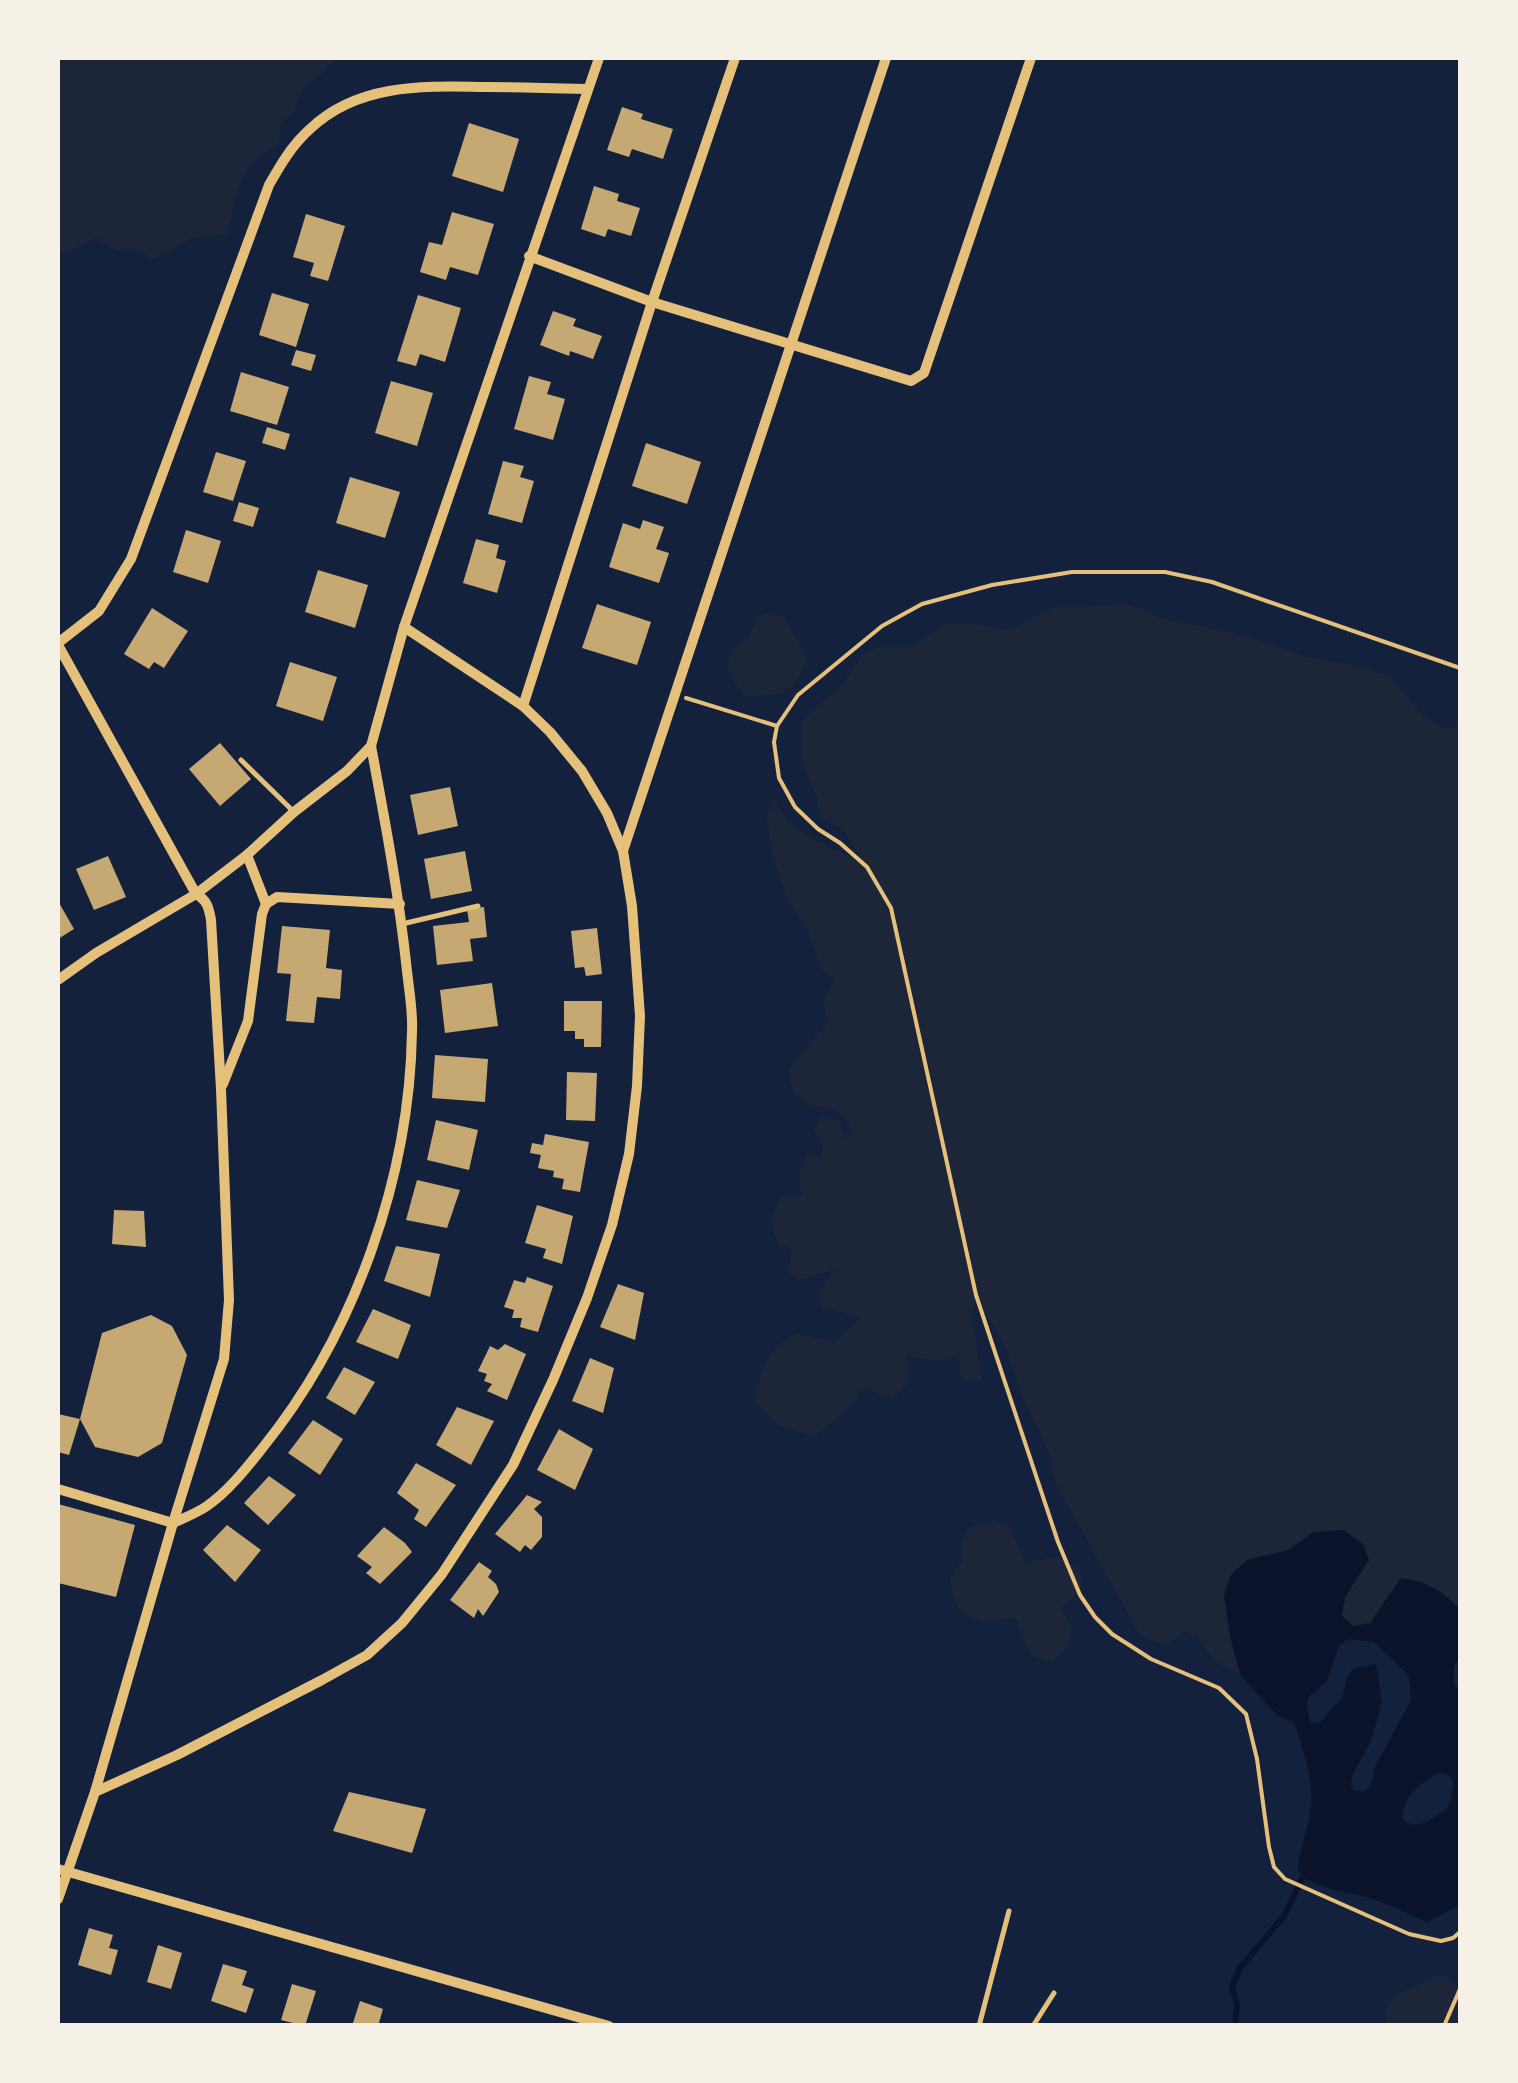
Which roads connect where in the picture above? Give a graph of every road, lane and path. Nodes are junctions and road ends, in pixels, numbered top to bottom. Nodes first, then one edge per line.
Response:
1 (598, 58) edge
2 (735, 58) edge
3 (886, 58) edge
4 (1031, 58) edge
5 (587, 89) junction
6 (530, 256) junction
7 (652, 302) junction
8 (792, 346) junction
9 (404, 628) junction
10 (58, 644) edge
11 (1460, 668) edge
12 (675, 695) junction
13 (523, 706) junction
14 (777, 726) junction
15 (371, 746) junction
16 (241, 760) dead end
17 (294, 812) junction
18 (623, 850) junction
19 (247, 855) junction
20 (196, 894) junction
21 (266, 904) junction
22 (400, 904) junction
23 (478, 906) dead end
24 (402, 924) junction
25 (58, 980) edge
26 (221, 1089) junction
27 (58, 1489) edge
28 (173, 1523) junction
29 (95, 1792) junction
30 (61, 1870) edge
31 (58, 1899) edge
32 (1009, 1912) dead end
33 (1460, 1932) edge
34 (1460, 1989) edge
35 (1054, 1992) dead end
36 (609, 2026) edge
37 (980, 2026) edge
38 (1033, 2026) edge
39 (1444, 2026) edge

1 - 5 street
2 - 7 street
3 - 8 street
4 - 8 street
5 - 6 street
5 - 10 street
6 - 7 street
6 - 9 street
7 - 8 street
7 - 13 street
8 - 12 street
9 - 13 street
9 - 15 street
10 - 20 street
11 - 14 path
12 - 14 path
12 - 18 street
13 - 18 street
14 - 33 path
15 - 17 street
15 - 22 street
16 - 17 lane
17 - 19 street
18 - 29 street
19 - 20 street
19 - 21 street
20 - 25 street
20 - 26 street
21 - 22 street
21 - 26 street
22 - 24 street
23 - 24 lane
24 - 28 street
26 - 28 street
27 - 28 street
28 - 29 street
29 - 30 street
30 - 31 street
30 - 36 street
32 - 37 lane
34 - 39 path
35 - 38 lane

